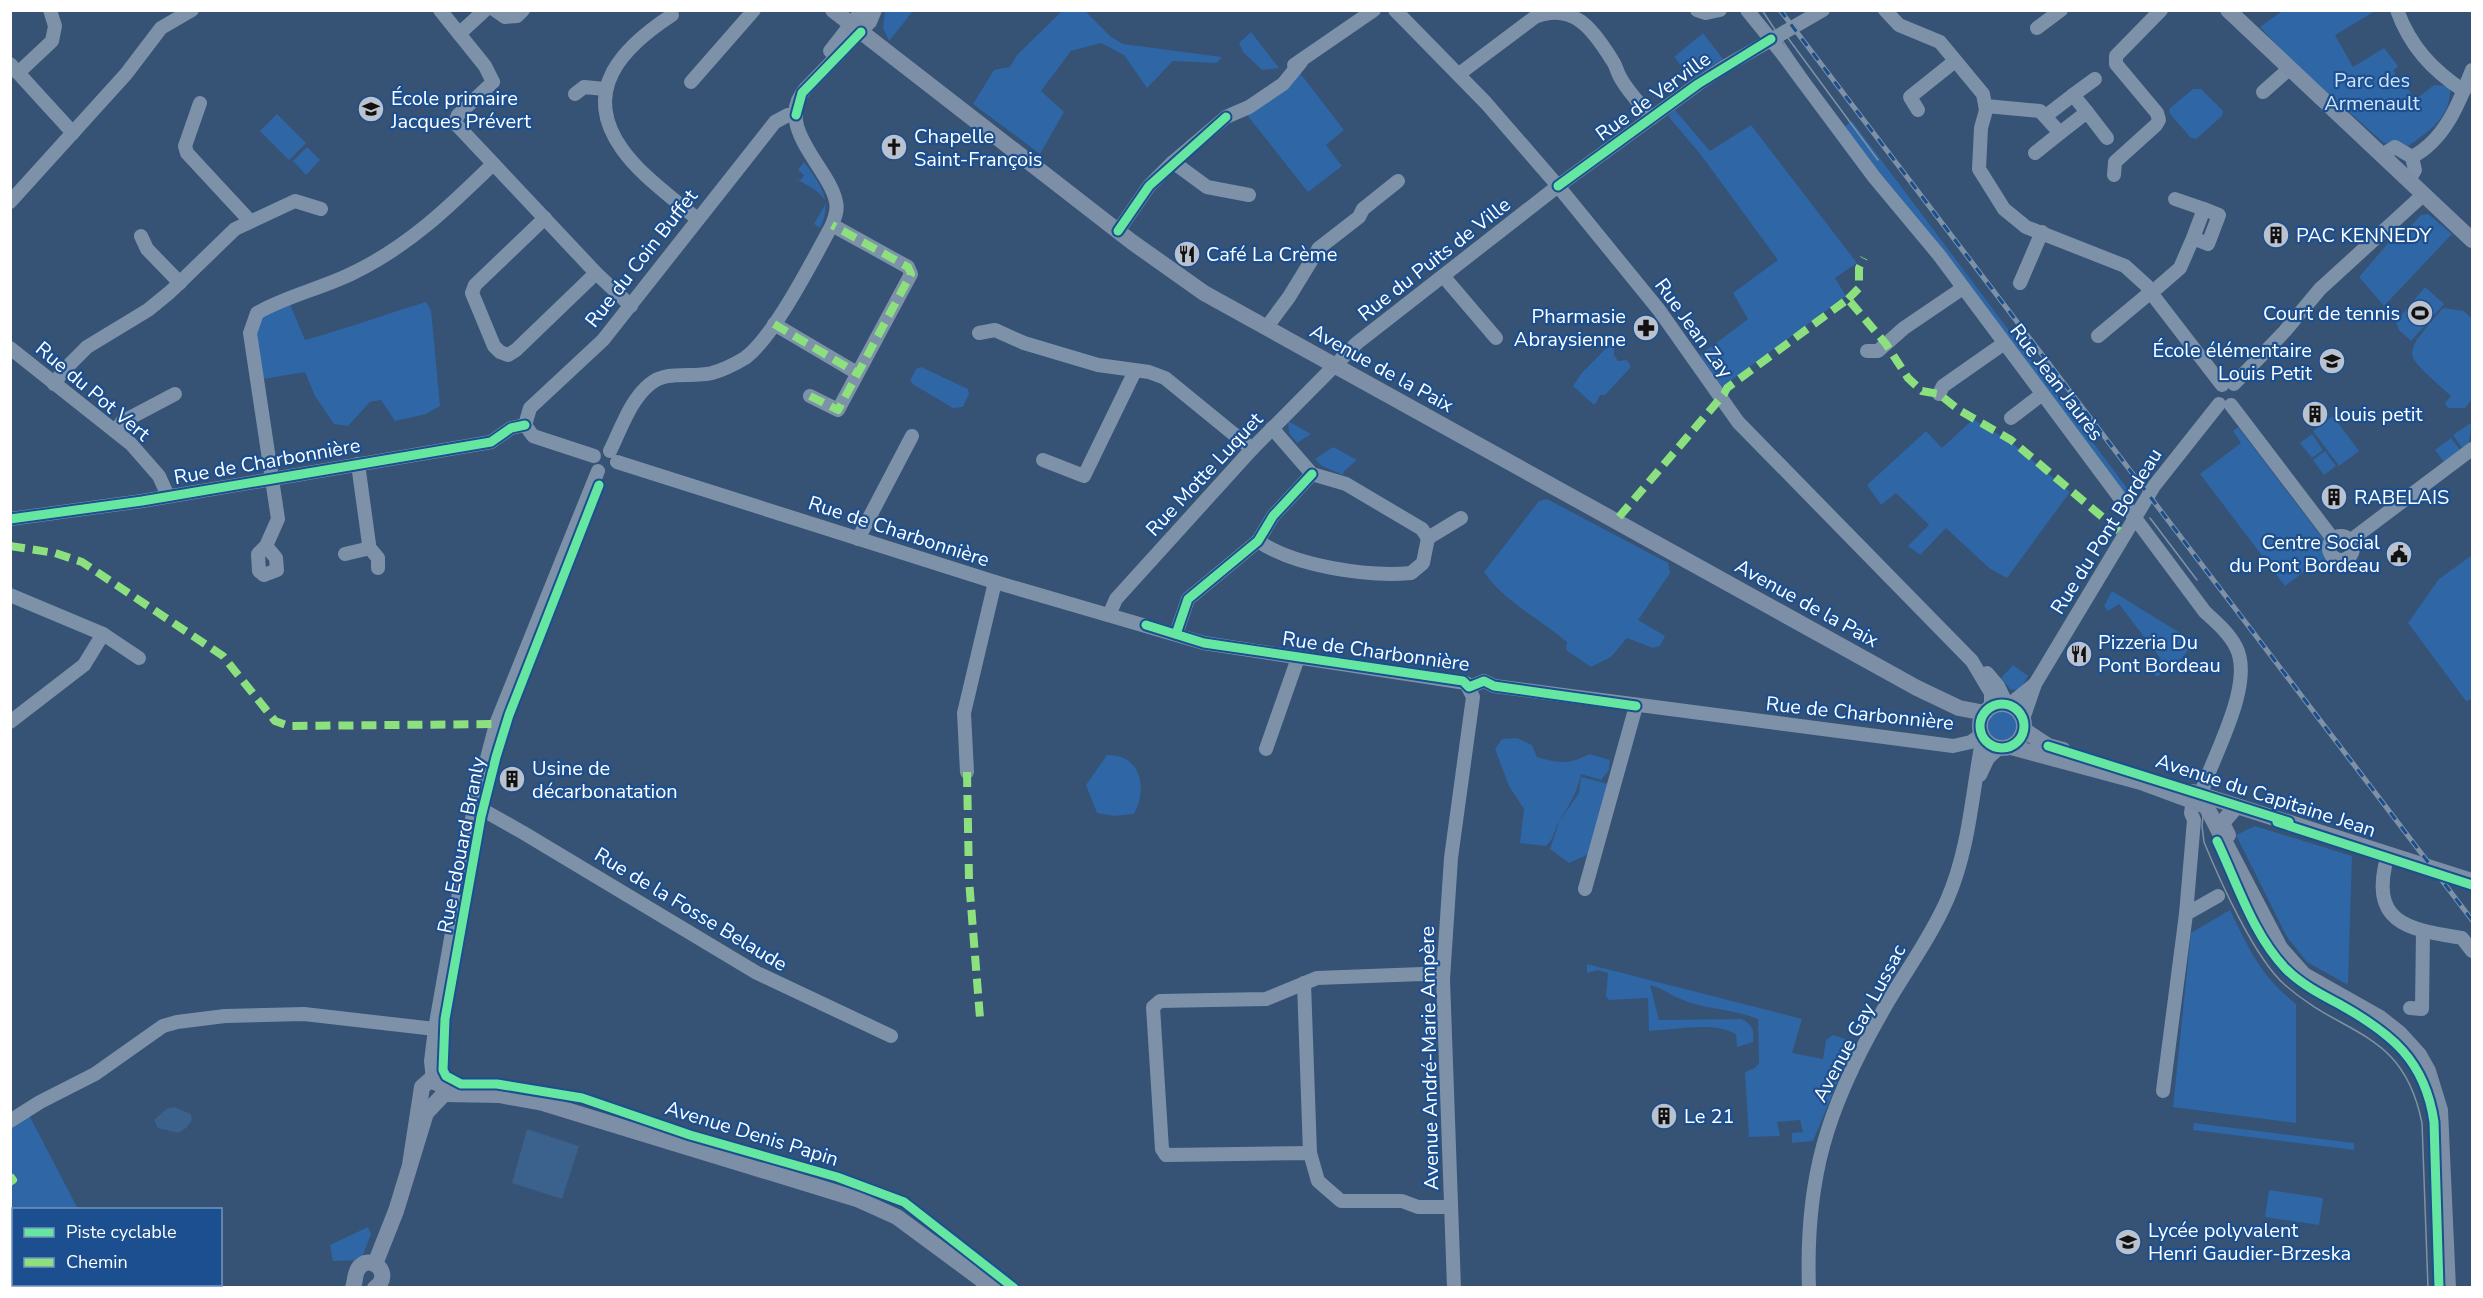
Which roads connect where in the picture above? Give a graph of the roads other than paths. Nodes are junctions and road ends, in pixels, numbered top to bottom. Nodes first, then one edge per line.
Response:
1 (50, 10) edge
2 (192, 10) edge
3 (440, 10) edge
4 (485, 10) edge
5 (495, 10) edge
6 (523, 10) edge
7 (754, 10) edge
8 (833, 10) edge
9 (862, 10) edge
10 (875, 10) edge
11 (1374, 10) edge
12 (1395, 10) edge
13 (1697, 10) edge
14 (1720, 10) edge
15 (1747, 10) edge
16 (1822, 10) edge
17 (1885, 10) edge
18 (2061, 10) edge
19 (2161, 10) edge
20 (2228, 10) edge
21 (2397, 10) edge
22 (672, 15) dead end
23 (856, 28) junction
24 (2037, 28) dead end
25 (459, 34) junction
26 (1771, 39) junction
27 (1955, 60) junction
28 (14, 68) edge
29 (2290, 68) junction
30 (2472, 70) edge
31 (1459, 74) junction
32 (2095, 79) dead end
33 (691, 82) dead end
34 (605, 89) junction
35 (2464, 91) junction
36 (2262, 92) dead end
37 (575, 94) dead end
38 (2073, 95) junction
39 (200, 104) dead end
40 (1986, 106) junction
41 (1918, 110) dead end
42 (2087, 112) junction
43 (792, 115) junction
44 (2047, 116) junction
45 (1652, 118) junction
46 (74, 133) junction
47 (2060, 133) junction
48 (2107, 138) dead end
49 (2035, 153) dead end
50 (2382, 155) junction
51 (2412, 157) junction
52 (1173, 162) junction
53 (493, 164) junction
54 (2114, 175) dead end
55 (2409, 180) junction
56 (1398, 181) dead end
57 (1558, 186) junction
58 (2424, 194) junction
59 (1249, 195) dead end
60 (2175, 199) dead end
61 (10, 202) edge
62 (321, 209) dead end
63 (545, 218) junction
64 (697, 219) junction
65 (250, 221) junction
66 (832, 225) junction
67 (1118, 231) junction
68 (2042, 232) junction
69 (141, 236) dead end
70 (2472, 240) edge
71 (596, 273) junction
72 (1444, 277) junction
73 (180, 283) junction
74 (2020, 283) dead end
75 (1963, 288) junction
76 (2151, 292) junction
77 (631, 306) junction
78 (774, 324) junction
79 (1266, 328) junction
80 (979, 333) dead end
81 (2098, 336) dead end
82 (1496, 338) dead end
83 (2003, 344) junction
84 (10, 348) edge
85 (1868, 351) dead end
86 (1334, 364) junction
87 (1135, 371) junction
88 (857, 373) junction
89 (54, 384) junction
90 (2228, 384) junction
91 (175, 394) dead end
92 (1939, 394) dead end
93 (2041, 395) junction
94 (810, 396) dead end
95 (2225, 405) junction
96 (2012, 418) dead end
97 (525, 425) junction
98 (1272, 428) junction
99 (115, 431) junction
100 (912, 435) dead end
101 (1252, 449) junction
102 (2472, 449) edge
103 (594, 456) junction
104 (614, 456) junction
105 (1043, 460) dead end
106 (358, 464) junction
107 (598, 471) junction
108 (1312, 474) junction
109 (273, 478) junction
110 (168, 496) junction
111 (1461, 518) dead end
112 (10, 519) edge
113 (2134, 519) junction
114 (1428, 538) junction
115 (858, 539) junction
116 (2333, 539) junction
117 (2351, 540) junction
118 (1258, 541) junction
119 (266, 546) dead end
120 (368, 546) junction
121 (345, 554) dead end
122 (378, 568) dead end
123 (995, 582) junction
124 (10, 596) edge
125 (1109, 615) junction
126 (103, 634) junction
127 (1176, 634) junction
128 (139, 658) dead end
129 (1298, 658) junction
130 (2035, 684) junction
131 (1470, 687) junction
132 (1917, 688) junction
133 (1636, 706) junction
134 (1998, 708) junction
135 (10, 722) edge
136 (2024, 725) junction
137 (1982, 734) junction
138 (2005, 747) junction
139 (1266, 749) dead end
140 (967, 772) dead end
141 (1977, 785) junction
142 (2202, 801) junction
143 (474, 808) junction
144 (2234, 809) junction
145 (2222, 823) junction
146 (2388, 855) junction
147 (2472, 883) edge
148 (1585, 889) dead end
149 (2218, 896) dead end
150 (2186, 915) junction
151 (2423, 931) junction
152 (2472, 951) edge
153 (1443, 979) junction
154 (1304, 983) junction
155 (2410, 1008) dead end
156 (435, 1029) junction
157 (891, 1036) dead end
158 (433, 1080) junction
159 (2163, 1091) dead end
160 (421, 1093) junction
161 (440, 1099) junction
162 (10, 1121) edge
163 (1310, 1153) junction
164 (410, 1165) junction
165 (1450, 1207) junction
166 (375, 1264) junction
167 (369, 1285) edge
168 (993, 1287) edge
169 (1454, 1287) edge
170 (1809, 1287) edge
171 (2448, 1287) edge
172 (2453, 1287) edge

1 - 28 street
2 - 46 street
3 - 25 street
4 - 25 street
5 - 6 street
7 - 33 street
8 - 23 main road, Avenue de la Paix
9 - 23 street
10 - 23 street
11 - 52 street
12 - 31 street, Rue Jean Zay
13 - 14 street
15 - 26 street, Rue Jean Jaurès
16 - 26 street, Rue de Verville
17 - 27 street
18 - 24 street
19 - 54 street
20 - 29 main road
21 - 35 street
22 - 34 street
23 - 43 street, Rue du Coin Buffet
23 - 67 main road, Avenue de la Paix
25 - 53 street
26 - 45 street, Rue de Verville
26 - 75 street, Rue Jean Jaurès
27 - 40 street
27 - 41 street
28 - 46 street
29 - 36 street
29 - 50 main road
30 - 35 street
31 - 45 street
31 - 57 street, Rue Jean Zay
32 - 38 street
34 - 37 street
34 - 64 street
35 - 51 street
38 - 42 street
38 - 44 street
39 - 65 street
40 - 44 street
40 - 68 street
42 - 47 street
42 - 48 street
43 - 64 street, Rue du Coin Buffet
43 - 66 street
44 - 47 street
45 - 57 street, Rue de Verville
46 - 61 street
47 - 49 street
50 - 51 street
50 - 55 main road
51 - 55 street
52 - 59 street
52 - 67 street
53 - 63 street
53 - 109 street
55 - 58 main road
56 - 79 street
57 - 72 street, Rue du Puits de Ville
57 - 134 street, Rue Jean Zay
58 - 70 main road
58 - 90 street
60 - 76 street
62 - 65 street
63 - 71 street
63 - 71 street
64 - 77 street, Rue du Coin Buffet
65 - 73 street
66 - 78 street
66 - 88 street
67 - 79 main road, Avenue de la Paix
68 - 74 street
68 - 76 street
69 - 73 street
71 - 77 street
72 - 82 street
72 - 86 street, Rue du Puits de Ville
73 - 89 street
75 - 83 street, Rue Jean Jaurès
75 - 85 street
76 - 81 street
76 - 90 street
77 - 97 street, Rue du Coin Buffet
78 - 88 street
78 - 104 street
79 - 86 main road, Avenue de la Paix
80 - 87 street
83 - 92 street
83 - 93 street, Rue Jean Jaurès
84 - 89 street, Rue du Pot Vert
86 - 98 street, Rue Motte Luquet
86 - 132 main road, Avenue de la Paix
87 - 101 street
87 - 105 street
88 - 94 street
89 - 99 street, Rue du Pot Vert
90 - 95 street
91 - 99 street
93 - 96 street
93 - 113 street, Rue Jean Jaurès
95 - 113 street, Rue du Pont Bordeau
95 - 116 street
97 - 103 street
97 - 106 street, Rue de Charbonnière
98 - 101 street, Rue Motte Luquet
98 - 108 street
99 - 110 street, Rue du Pot Vert
100 - 115 street
101 - 125 street, Rue Motte Luquet
102 - 117 street
103 - 104 street
103 - 107 street
104 - 107 street
104 - 115 street, Rue de Charbonnière
106 - 109 street, Rue de Charbonnière
106 - 120 street
107 - 143 street, Rue Edouard Branly
108 - 114 street
108 - 118 street
109 - 110 street, Rue de Charbonnière
109 - 119 street
110 - 112 street, Rue de Charbonnière
111 - 114 street
113 - 130 street, Rue du Pont Bordeau
113 - 142 street, Rue Jean Jaurès
114 - 118 street
115 - 123 street, Rue de Charbonnière
116 - 117 street
116 - 117 street
118 - 127 street
120 - 121 street
120 - 122 street
123 - 125 street, Rue de Charbonnière
123 - 140 street
124 - 126 street
125 - 127 street, Rue de Charbonnière
126 - 128 street
126 - 135 street
127 - 129 street, Rue de Charbonnière
129 - 131 street, Rue de Charbonnière
129 - 139 street
130 - 134 street, Rue du Pont Bordeau
130 - 136 street, Rue du Pont Bordeau
131 - 133 street, Rue de Charbonnière
131 - 153 street, Avenue André-Marie Ampère
132 - 134 main road, Avenue de la Paix
132 - 137 main road, Avenue de la Paix
133 - 137 street, Rue de Charbonnière
133 - 148 street
134 - 136 main road
134 - 137 main road
136 - 138 main road
136 - 142 main road, Avenue du Capitaine Jean
137 - 138 main road
137 - 141 street, Avenue Gay Lussac
138 - 141 street, Avenue Gay Lussac
138 - 142 main road, Avenue du Capitaine Jean
141 - 170 street, Avenue Gay Lussac
142 - 144 main road, Avenue du Capitaine Jean
142 - 145 main road
142 - 146 main road, Avenue du Capitaine Jean
142 - 150 street
142 - 171 main road
143 - 156 street, Rue Edouard Branly
143 - 157 street, Rue de la Fosse Belaude
144 - 145 main road
144 - 146 main road, Avenue du Capitaine Jean
145 - 172 main road
146 - 147 main road, Avenue du Capitaine Jean
146 - 151 street
149 - 150 street
150 - 159 street
151 - 152 street
151 - 155 street
153 - 154 street
153 - 165 street, Avenue André-Marie Ampère
154 - 163 street
154 - 163 street
156 - 158 street, Rue Edouard Branly
156 - 162 street
158 - 160 main road
158 - 161 main road
160 - 161 main road
160 - 164 main road
161 - 164 main road
161 - 168 main road, Avenue Denis Papin
163 - 165 street
164 - 166 main road
165 - 169 street, Avenue André-Marie Ampère
166 - 167 main road
166 - 167 main road

